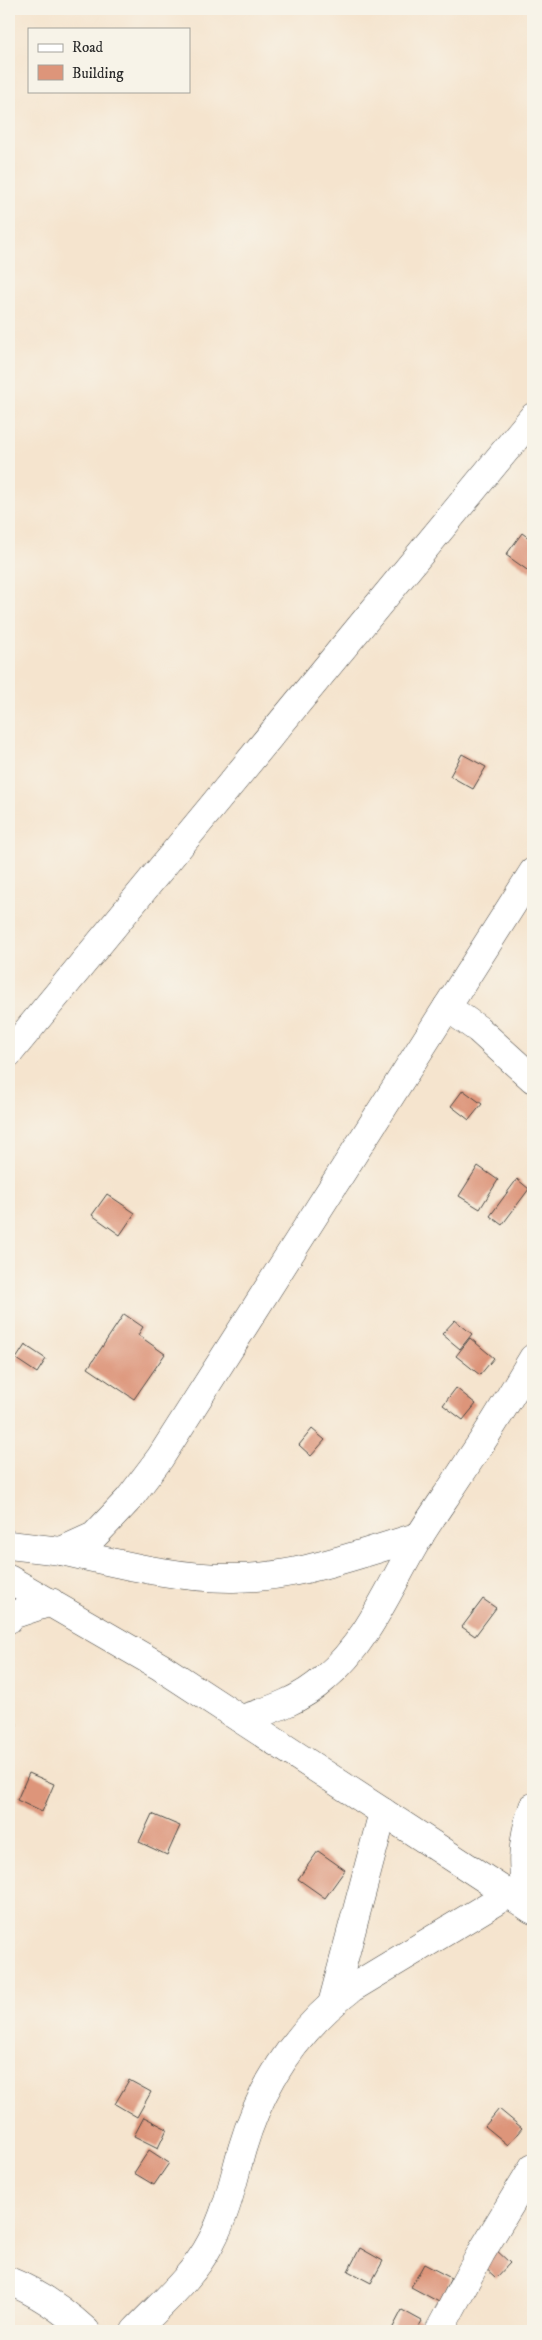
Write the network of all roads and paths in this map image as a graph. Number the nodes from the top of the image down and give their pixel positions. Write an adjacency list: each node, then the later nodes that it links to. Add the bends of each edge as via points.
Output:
1 (533, 417): 4 (street)
2 (533, 872): 3 (street)
3 (446, 1007): 5 (street, via 478,1029); 9 (street, via 160,1458 129,1499 94,1536)
4 (9, 1053)
5 (533, 1079)
6 (533, 1358): 7 (street)
7 (420, 1536): 9 (street, via 301,1571 231,1578 166,1574); 13 (street, via 364,1635 346,1658 325,1679 299,1697)
8 (9, 1545): 9 (street)
9 (61, 1551)
10 (9, 1579): 11 (street)
11 (51, 1602): 12 (street, via 12,1615); 13 (street)
12 (9, 1619)
13 (241, 1719): 15 (street)
14 (533, 1807): 16 (street, via 522,1846)
15 (383, 1812): 16 (street); 17 (street)
16 (524, 1904): 17 (street, via 352,1988)
17 (332, 2004): 21 (street, via 299,2037 268,2084 242,2149 224,2213 196,2270)
18 (533, 2167): 22 (street)
19 (9, 2281): 20 (street, via 52,2302)
20 (86, 2331)
21 (135, 2331)
22 (438, 2331)

